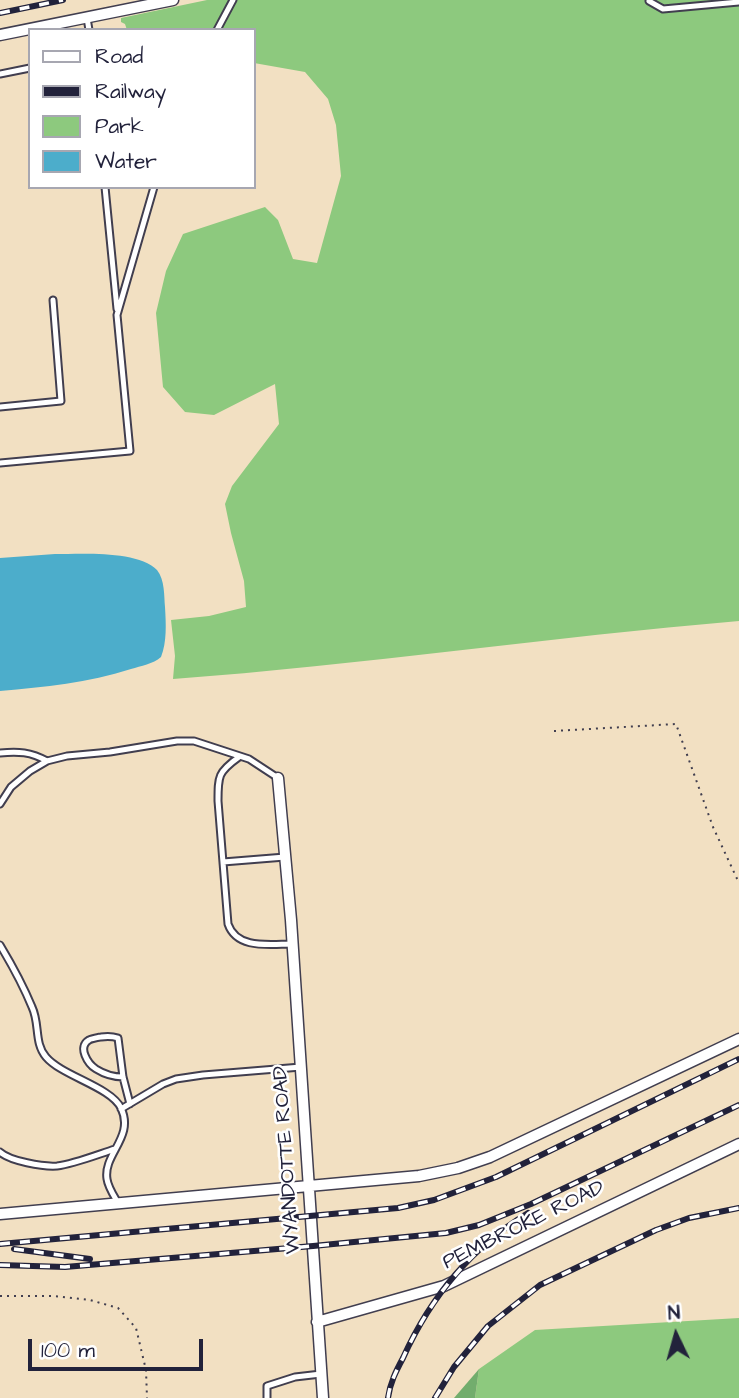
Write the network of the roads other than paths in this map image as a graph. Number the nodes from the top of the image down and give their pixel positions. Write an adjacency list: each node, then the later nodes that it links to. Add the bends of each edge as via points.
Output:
1 (173, 0): 5 (street)
2 (233, 0): 8 (lane)
3 (648, 0): 4 (lane, via 663,9)
4 (739, 2)
5 (87, 18): 6 (street); 7 (lane)
6 (36, 28)
7 (89, 28)
8 (218, 28)
9 (28, 30): 10 (street)
10 (0, 35)
11 (28, 68): 12 (lane)
12 (0, 74)
13 (104, 189): 16 (lane)
14 (153, 189): 16 (lane)
15 (53, 300): 17 (lane, via 61,401)
16 (117, 315): 18 (lane, via 130,451)
17 (0, 407)
18 (0, 463)
19 (0, 753): 21 (lane, via 20,751)
20 (239, 757): 21 (lane, via 194,741 177,741); 22 (lane); 25 (lane, via 224,768 218,785)
21 (47, 761): 23 (lane, via 11,787)
22 (278, 778): 24 (street, WYANDOTTE ROAD)
23 (0, 804)
24 (285, 857): 25 (lane); 26 (street, WYANDOTTE ROAD)
25 (223, 862): 26 (lane, via 230,931 257,944)
26 (293, 944): 29 (street, WYANDOTTE ROAD)
27 (0, 945): 32 (lane, via 34,1010 39,1045 47,1059 101,1091)
28 (739, 1039): 36 (street, via 458,1168 419,1176)
29 (301, 1067): 31 (lane, via 188,1077 163,1084); 36 (street, WYANDOTTE ROAD)
30 (123, 1077): 30 (lane, via 118,1038 90,1039 84,1050 86,1060 96,1070); 31 (lane)
31 (130, 1104): 32 (lane)
32 (121, 1109): 34 (lane, via 124,1134)
33 (739, 1144): 39 (street, PEMBROKE ROAD, via 444,1286)
34 (115, 1149): 35 (lane, via 56,1166 27,1163); 37 (lane, via 106,1174)
35 (0, 1152)
36 (309, 1185): 37 (street); 39 (street, WYANDOTTE ROAD)
37 (118, 1203): 38 (street)
38 (0, 1214)
39 (317, 1322): 40 (street, WYANDOTTE ROAD)
40 (321, 1374): 41 (lane, via 267,1386); 42 (street, WYANDOTTE ROAD)
41 (267, 1398)
42 (323, 1398)

